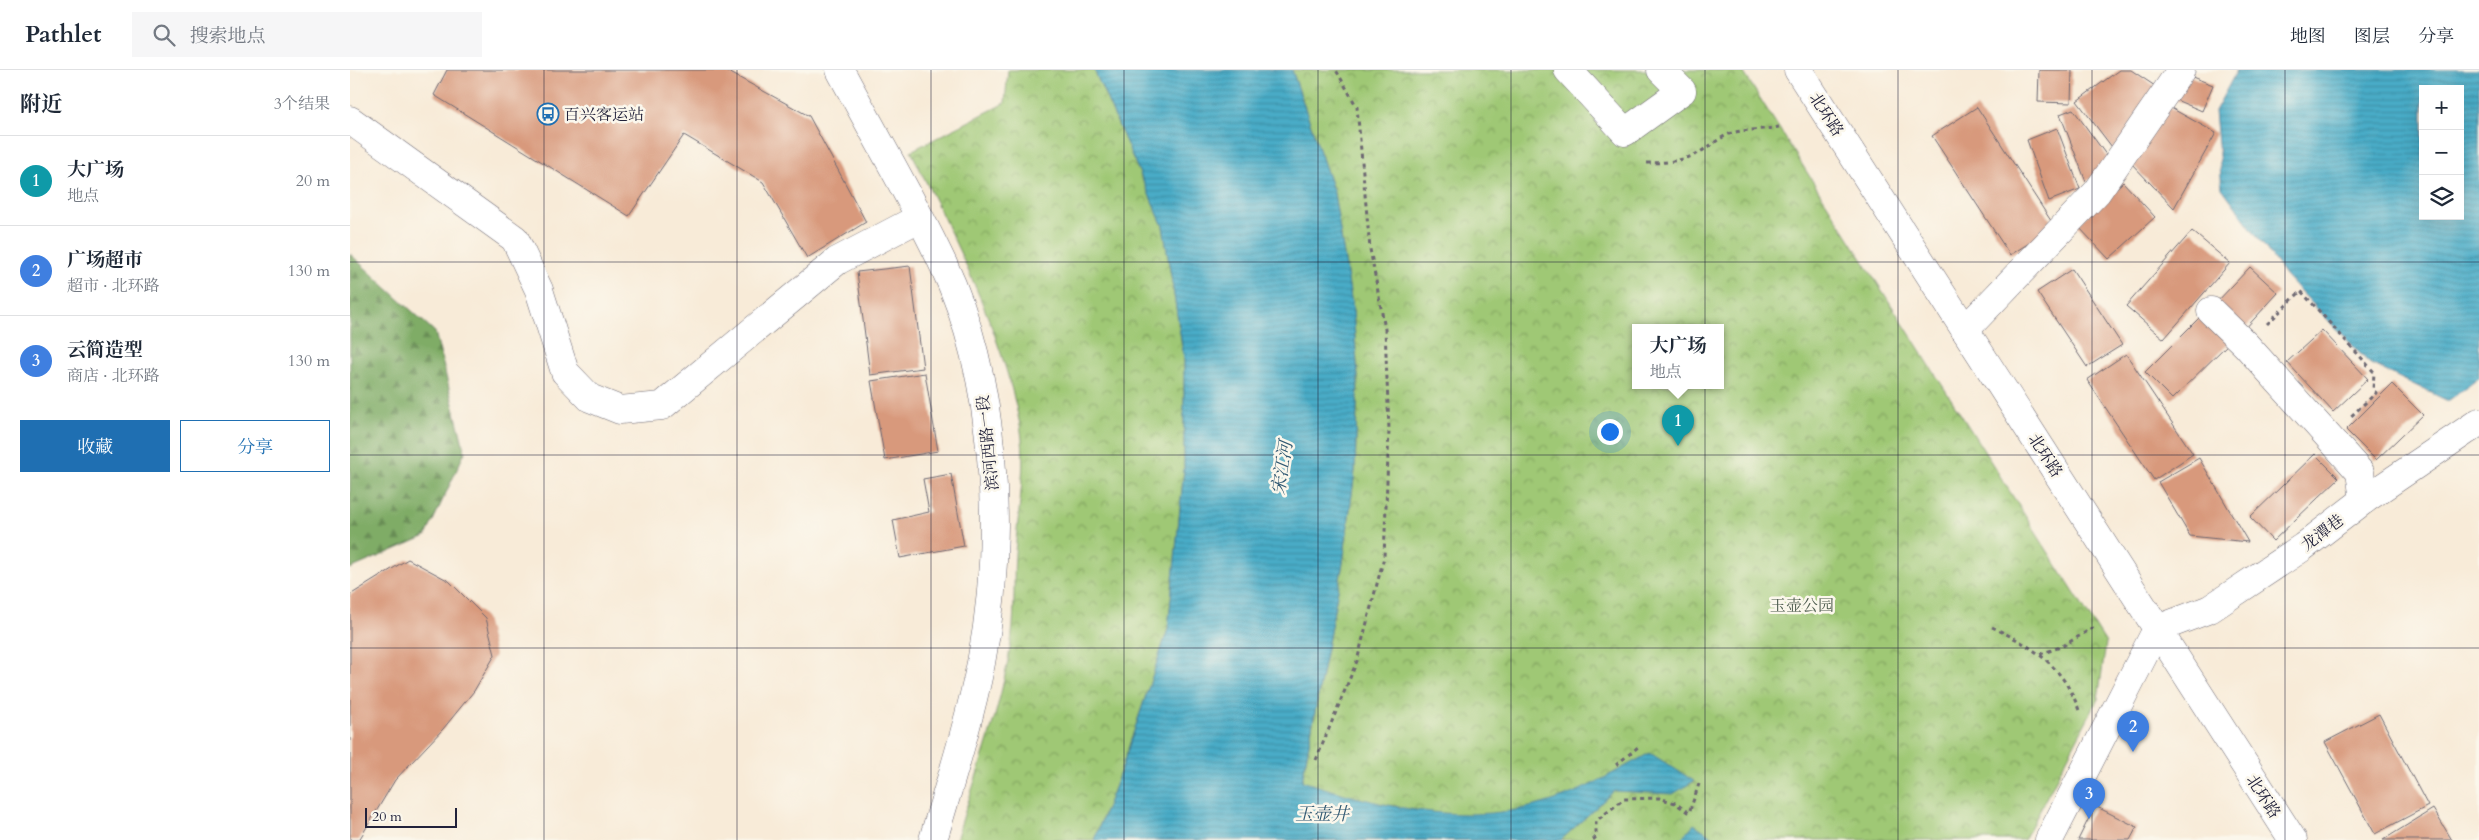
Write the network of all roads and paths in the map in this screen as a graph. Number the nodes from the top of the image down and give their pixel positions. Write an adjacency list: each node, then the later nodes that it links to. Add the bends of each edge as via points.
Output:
1 (840, 70): 10 (main road, 滨河西路一段)
2 (1336, 70): 23 (path, via 1357,107 1370,249 1385,329 1389,430 1384,557 1357,661)
3 (1568, 70): 4 (main road, via 1625,132 1682,91)
4 (1661, 70)
5 (1798, 70): 12 (main road, 北环路)
6 (2181, 70): 12 (main road, via 2097,192)
7 (350, 120): 10 (main road, via 515,239 539,290 565,372 590,398 620,410 662,406 837,261)
8 (1779, 127): 9 (path, via 1732,133 1687,157)
9 (1647, 163)
10 (919, 218): 26 (main road, 滨河西路一段, via 944,265 975,354 994,483 993,564 981,662)
11 (2211, 311): 13 (main road)
12 (1965, 330): 19 (main road, 北环路)
13 (2246, 344): 15 (main road); 15 (path, via 2301,291 2374,372 2373,389 2376,393)
14 (2477, 426): 16 (main road, 龙潭巷)
15 (2329, 437): 16 (main road, via 2360,472)
16 (2364, 500): 19 (main road, 龙潭巷, via 2303,547 2210,609)
17 (2096, 626): 20 (path, via 2061,647)
18 (1992, 627): 20 (path)
19 (2157, 629): 28 (main road); 29 (main road, 北环路)
20 (2040, 654): 21 (path, via 2061,674)
21 (2082, 717)
22 (1638, 748): 24 (path)
23 (1316, 760)
24 (1616, 765)
25 (1699, 784): 27 (path, via 1689,813 1675,803 1659,798 1624,799 1596,821)
26 (933, 840)
27 (1593, 840)
28 (2049, 840)
29 (2293, 840)

